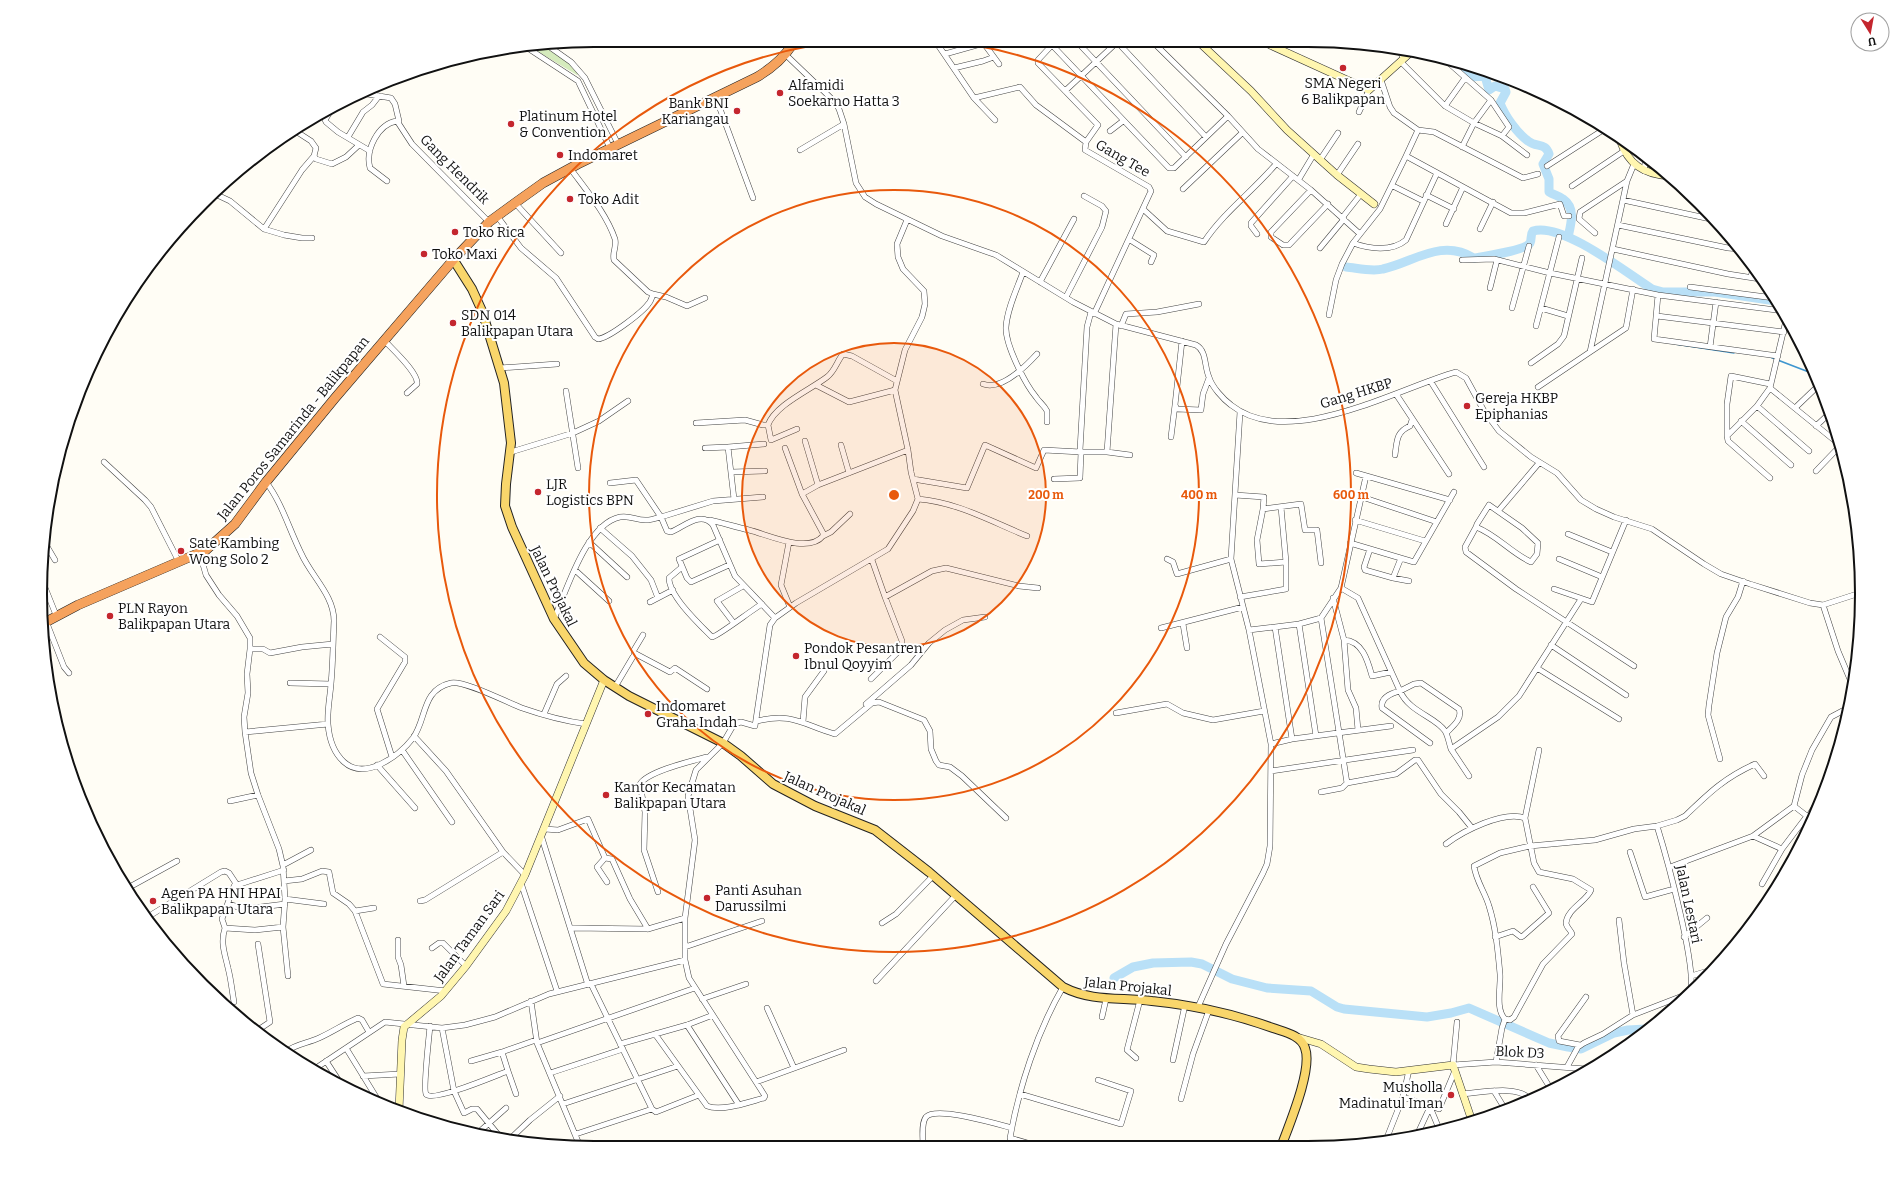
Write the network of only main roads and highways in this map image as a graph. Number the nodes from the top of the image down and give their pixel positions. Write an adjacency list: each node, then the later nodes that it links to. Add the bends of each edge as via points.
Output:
1 (791, 47): 2 (highway, Jalan Poros Samarinda - Balikpapan, via 773,67 758,77 542,183 493,219)
2 (453, 259): 3 (highway, Jalan Poros Samarinda - Balikpapan, via 266,482 235,524 200,554); 4 (main road, Jalan Projakal, via 482,311 500,368 510,426 511,452 505,506 554,619 584,663 629,696 723,743 773,784 809,803 874,830 956,895 1063,987 1073,992 1106,999 1198,1007 1252,1020 1297,1037 1305,1046 1306,1066 1300,1093)
3 (48, 621)
4 (1283, 1141)

